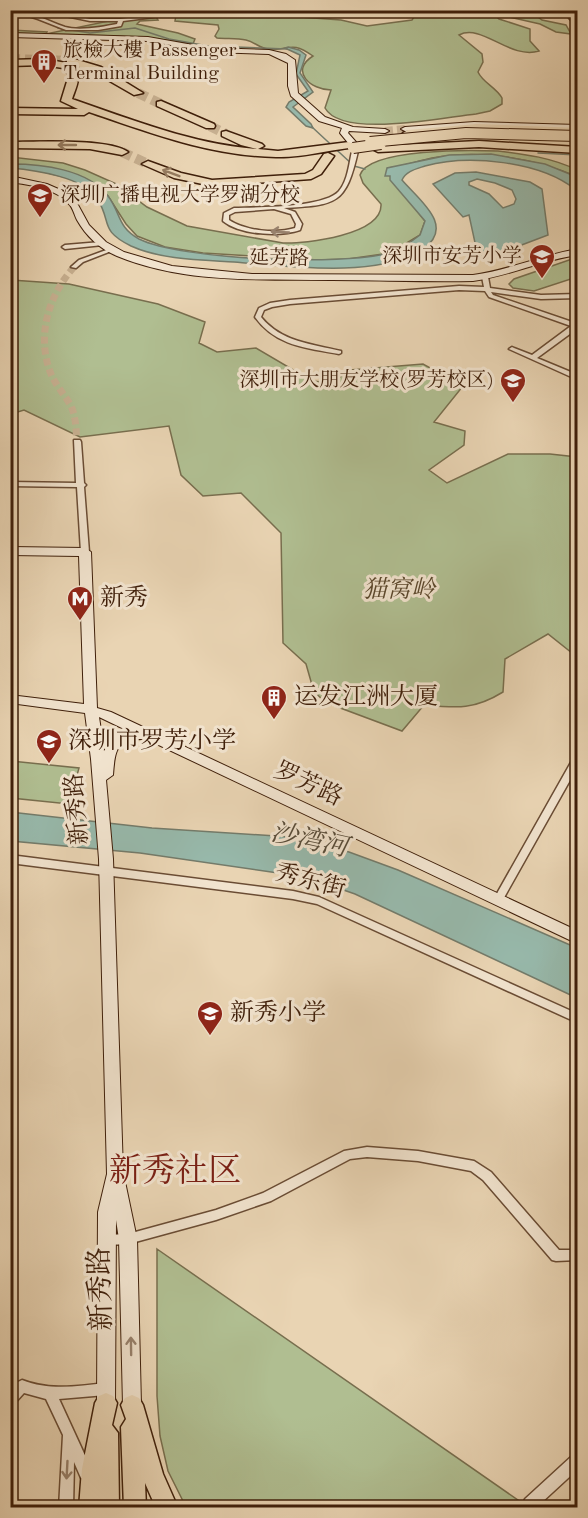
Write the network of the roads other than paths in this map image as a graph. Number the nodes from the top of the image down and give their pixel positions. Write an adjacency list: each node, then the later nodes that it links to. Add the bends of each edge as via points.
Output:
1 (12, 10): 7 (street, via 66,29 98,29 119,25)
2 (39, 10): 6 (street)
3 (67, 10): 6 (street)
4 (208, 10): 7 (street)
5 (570, 10): 8 (street)
6 (59, 14): 7 (street, via 94,21)
7 (121, 20)
8 (578, 27)
9 (10, 35): 18 (main road, via 142,38 210,50 269,52 292,62 296,96 325,121)
10 (71, 61): 12 (highway, via 96,67)
11 (10, 63): 14 (highway, via 70,67 74,75 66,101)
12 (138, 93)
13 (161, 104): 16 (highway)
14 (68, 107): 15 (highway); 30 (highway, via 206,149 266,161)
15 (10, 111)
16 (210, 126)
17 (558, 126): 19 (main road); 21 (main road, via 474,124); 27 (highway, via 553,119 538,116 438,123 392,130)
18 (346, 128): 20 (main road); 27 (main road, via 344,133)
19 (578, 129): 21 (highway)
20 (385, 131)
21 (407, 131)
22 (226, 134): 30 (highway, via 245,143)
23 (578, 138): 27 (highway, bridge, via 419,139)
24 (432, 141): 26 (highway, via 495,140)
25 (10, 145): 28 (highway, one-way to 25, via 90,146)
26 (578, 148): 27 (highway, bridge, via 479,144)
27 (352, 149): 29 (highway); 33 (street, via 344,191)
28 (122, 152)
29 (328, 152): 30 (highway); 31 (highway, one-way to 31, via 314,175 301,179 203,182)
30 (302, 154)
31 (148, 164)
32 (10, 180): 36 (main road, 延芳路, via 46,186 67,197)
33 (330, 200): 34 (street); 35 (street)
34 (273, 207): 35 (street, via 289,210); 35 (street, one-way to 34, via 298,229 284,233 226,221 225,214 231,211)
35 (296, 217)
36 (101, 244): 37 (street); 38 (main road, 延芳路)
37 (65, 247)
38 (111, 250): 40 (street); 42 (main road, 延芳路, via 208,275)
39 (578, 252): 41 (main road, 延芳路)
40 (74, 267)
41 (484, 277): 42 (main road, 延芳路); 43 (street)
42 (459, 283): 43 (street); 46 (street, via 270,304 261,309 258,317 277,336)
43 (487, 289): 44 (street, via 541,297); 47 (street, via 491,296 576,326)
44 (578, 296)
45 (512, 349): 47 (street)
46 (339, 352)
47 (532, 358): 48 (street)
48 (578, 378)
49 (77, 442): 51 (street, 新秀路)
50 (10, 484): 51 (street)
51 (82, 485): 53 (street, 新秀路)
52 (10, 551): 53 (main road)
53 (85, 552): 55 (main road, 新秀路)
54 (10, 699): 55 (main road, 罗芳路)
55 (91, 710): 56 (main road, 罗芳路); 58 (main road, 新秀路)
56 (159, 739): 58 (main road, via 131,735 111,745); 61 (main road, 罗芳路)
57 (578, 757): 61 (street)
58 (103, 810): 60 (main road, 新秀路)
59 (10, 859): 60 (street, 秀东街)
60 (106, 865): 63 (street, 秀东街, via 319,901); 64 (main road, 新秀路)
61 (498, 900): 62 (main road, 罗芳路)
62 (578, 938)
63 (578, 1019)
64 (115, 1172): 65 (main road, 新秀路); 66 (main road, 新秀路, via 107,1212)
65 (129, 1239): 66 (street); 67 (street, via 267,1197 348,1154 367,1152 474,1166 556,1256); 71 (main road, 新秀路, one-way to 65)
66 (107, 1240): 69 (main road, 新秀路)
67 (578, 1255)
68 (50, 1393): 69 (street); 70 (street, via 22,1386); 72 (street)
69 (106, 1396): 74 (main road); 76 (main road)
70 (10, 1400)
71 (132, 1405): 77 (main road); 78 (main road)
72 (69, 1432): 74 (street, via 84,1465); 75 (street, one-way to 75)
73 (578, 1460): 79 (street, via 530,1504)
74 (90, 1500)
75 (66, 1508)
76 (108, 1508)
77 (135, 1508)
78 (167, 1508)
79 (535, 1508)

